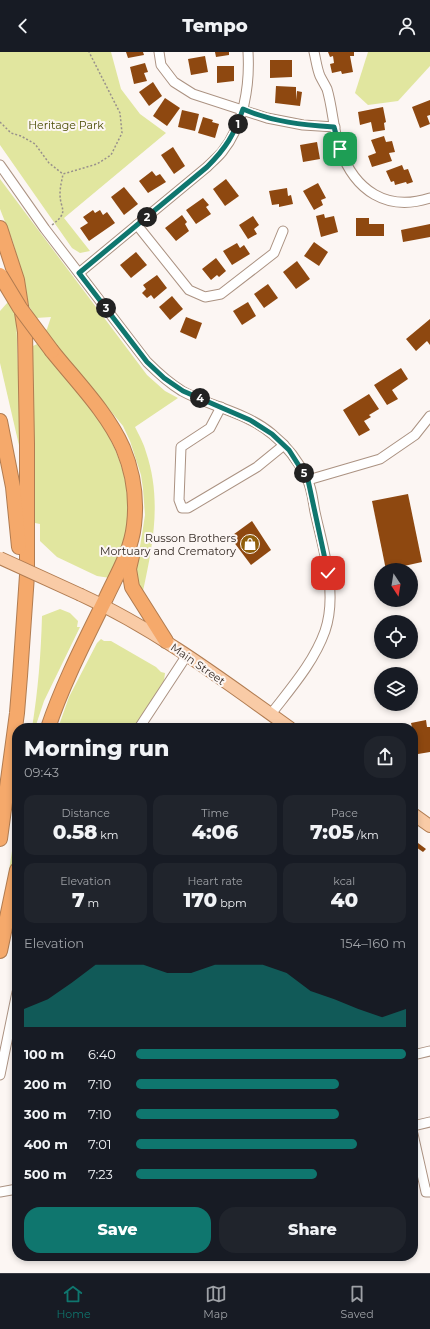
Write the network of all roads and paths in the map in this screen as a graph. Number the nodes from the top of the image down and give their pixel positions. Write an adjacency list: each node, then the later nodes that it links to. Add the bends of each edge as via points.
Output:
1 (89, 52): 9 (path, via 120,113 122,133 111,155 97,164)
2 (159, 52): 5 (street, via 162,65 174,82 193,94)
3 (248, 52): 5 (street, via 250,72)
4 (314, 52): 7 (street, via 319,75 327,89)
5 (243, 109): 7 (street, via 258,116 290,123); 11 (street, via 223,151)
6 (0, 122): 9 (path, via 11,133 35,144 49,162)
7 (334, 127): 10 (street, via 340,149 351,172 362,187 383,199 399,203)
8 (0, 165): 13 (street)
9 (63, 174): 13 (path, via 60,195 62,216)
10 (430, 198)
11 (137, 225): 14 (street, via 189,290 205,297 221,294 274,253); 15 (street)
12 (0, 228): 25 (highway, via 17,280 27,359 27,575)
13 (45, 229): 15 (street)
14 (283, 231)
15 (79, 273): 17 (street, via 147,362 183,391)
16 (0, 275): 22 (highway, bridge, via 20,308 98,408 122,447 133,484 135,505)
17 (221, 408): 20 (street, via 250,420); 20 (street, via 210,428 181,447 179,500 182,508 188,508 257,467)
18 (430, 416): 21 (street, via 416,435 380,460)
19 (0, 421): 25 (highway, via 18,537)
20 (284, 445): 21 (street)
21 (308, 480): 28 (street, via 330,589 329,614 325,631 312,658)
22 (132, 532): 24 (highway, via 122,568); 26 (highway, via 135,538 130,569 132,587)
23 (0, 558): 24 (main road, Main Street, bridge)
24 (102, 605): 26 (main road, Main Street); 30 (highway, via 57,700)
25 (22, 625): 29 (highway)
26 (166, 641): 27 (main road, Main Street)
27 (187, 655): 28 (main road, Main Street); 31 (street)
28 (271, 714): 32 (main road, Main Street)
29 (16, 723)
30 (50, 723)
31 (142, 723)
32 (283, 723)
33 (12, 750): 36 (highway)
34 (418, 818): 35 (main road)
35 (430, 826)
36 (0, 839)
37 (12, 894): 38 (highway)
38 (0, 951)
39 (12, 1016): 42 (street)
40 (430, 1051): 41 (street)
41 (418, 1054)
42 (0, 1075)
43 (430, 1122): 44 (street)
44 (418, 1125)
45 (418, 1156): 48 (street, via 426,1192)
46 (12, 1190): 47 (street)
47 (0, 1192)
48 (430, 1192)

